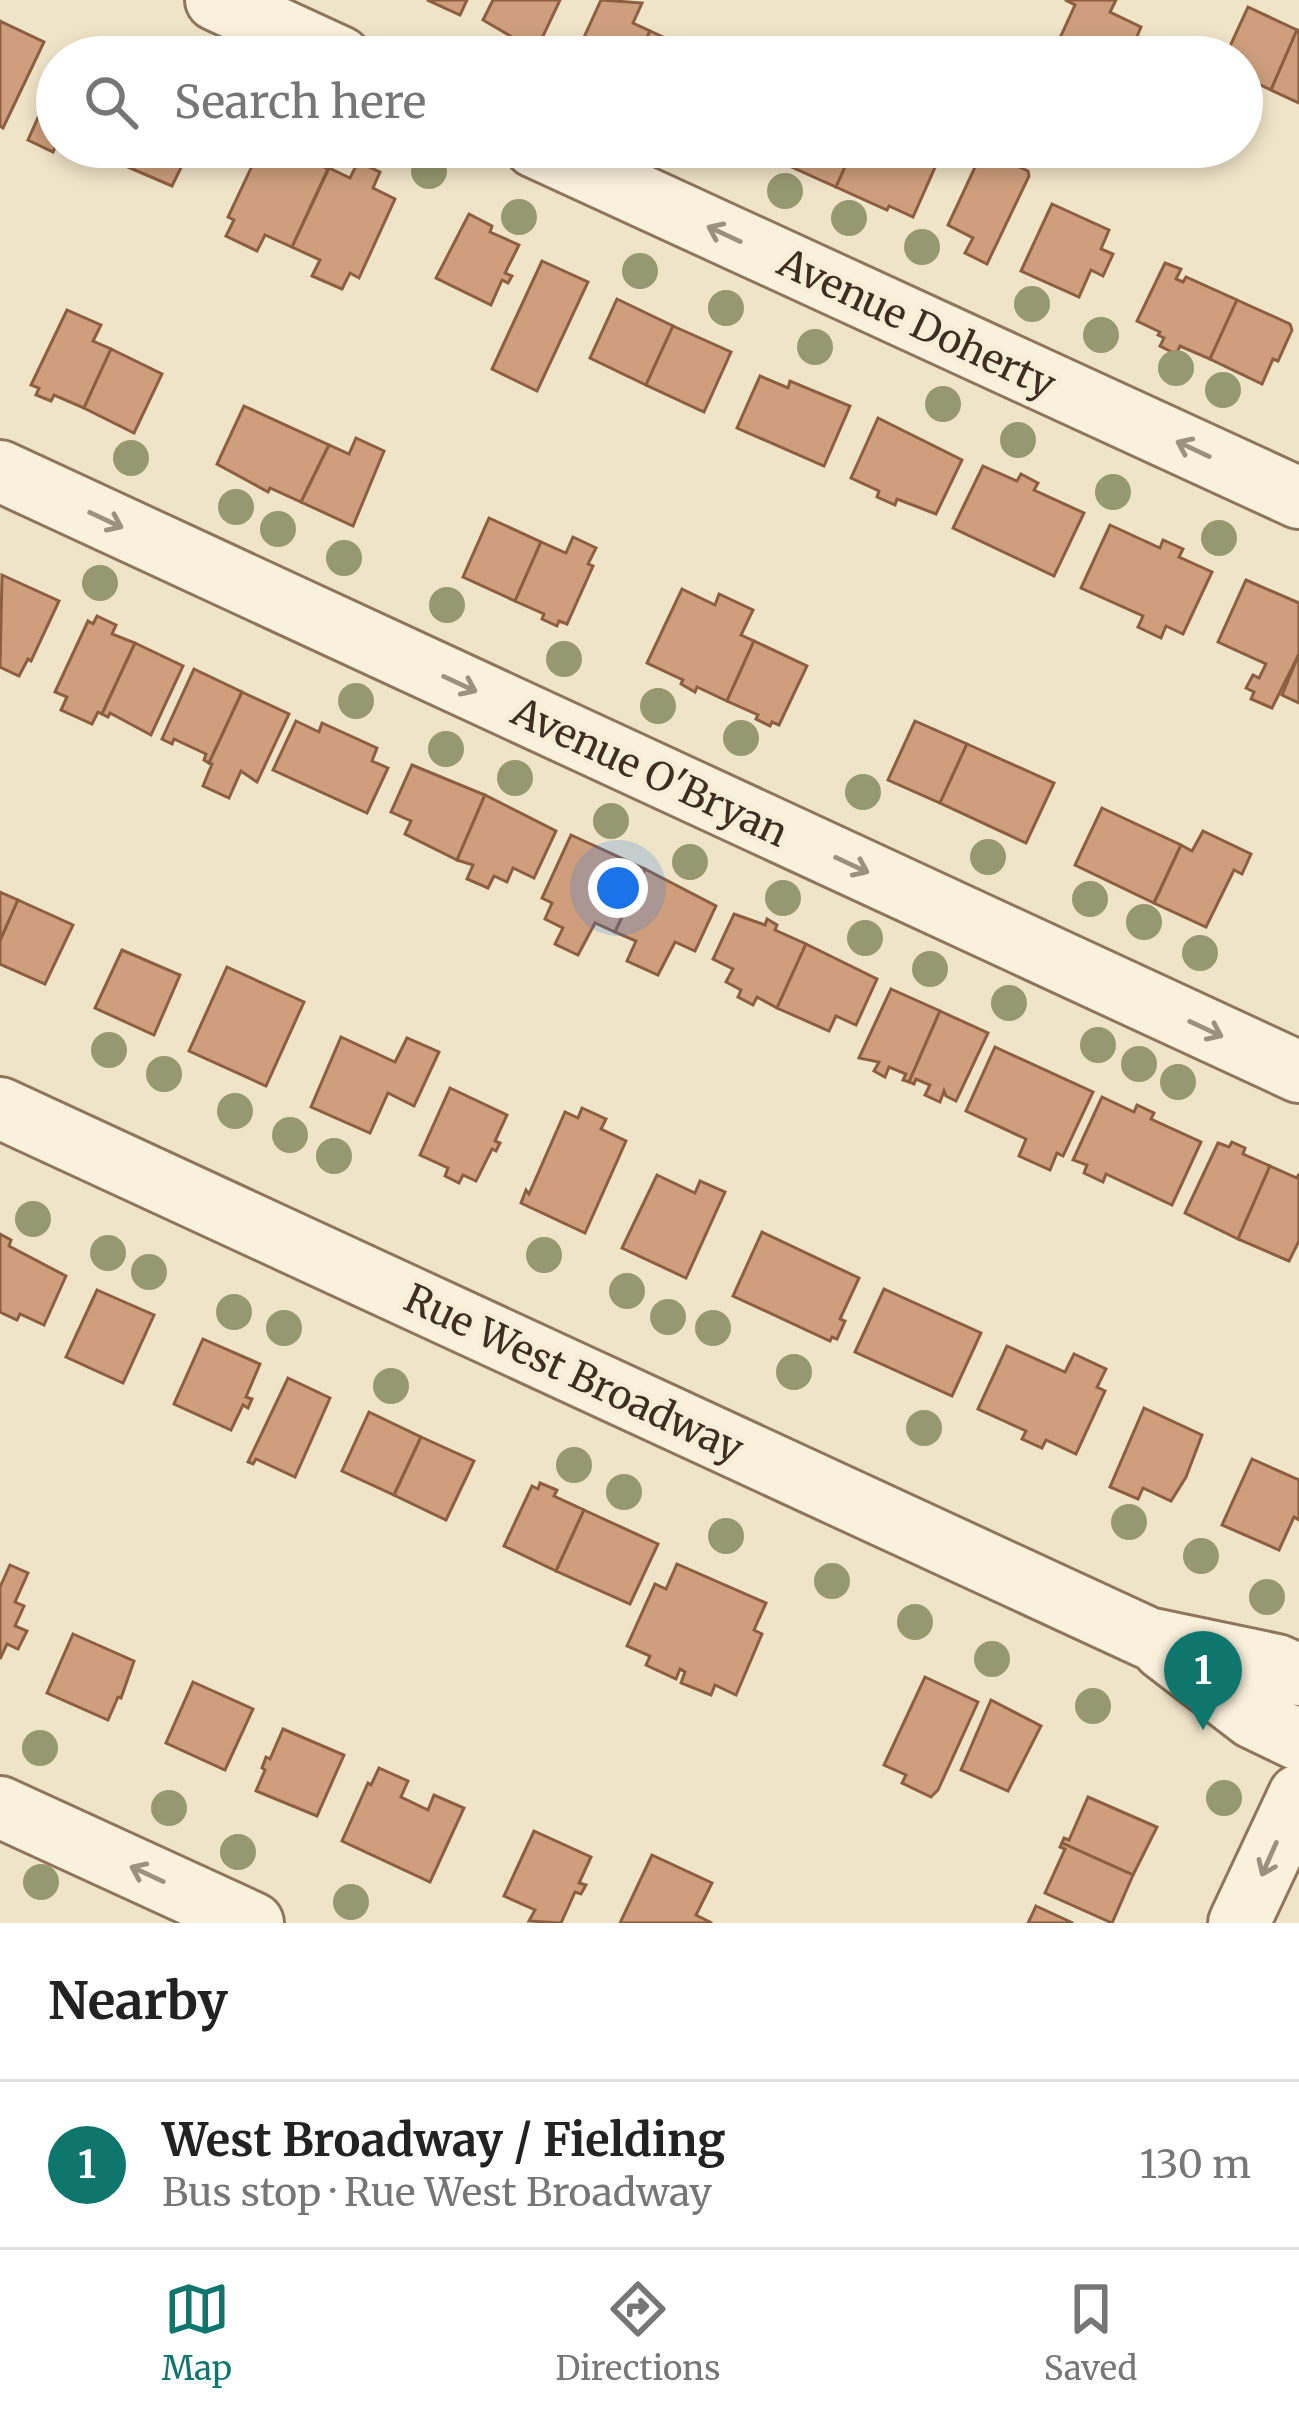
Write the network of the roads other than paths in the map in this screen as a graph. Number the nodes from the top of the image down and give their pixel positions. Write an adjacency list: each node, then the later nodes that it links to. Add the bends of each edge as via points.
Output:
1 (216, 0): 2 (street)
2 (294, 36)
3 (581, 168): 5 (street, Avenue Doherty, one-way to 3)
4 (0, 471): 6 (street, Avenue O'Bryan, one-way to 6)
5 (1299, 498)
6 (1299, 1072)
7 (0, 1108): 8 (street, Rue West Broadway)
8 (1148, 1638): 9 (street, Rue West Broadway); 10 (street, Rue West Broadway, via 1252,1718)
9 (1299, 1676)
10 (1299, 1740)
11 (1299, 1795): 14 (street, one-way to 14)
12 (0, 1807): 13 (street, one-way to 12)
13 (253, 1923)
14 (1239, 1923)

